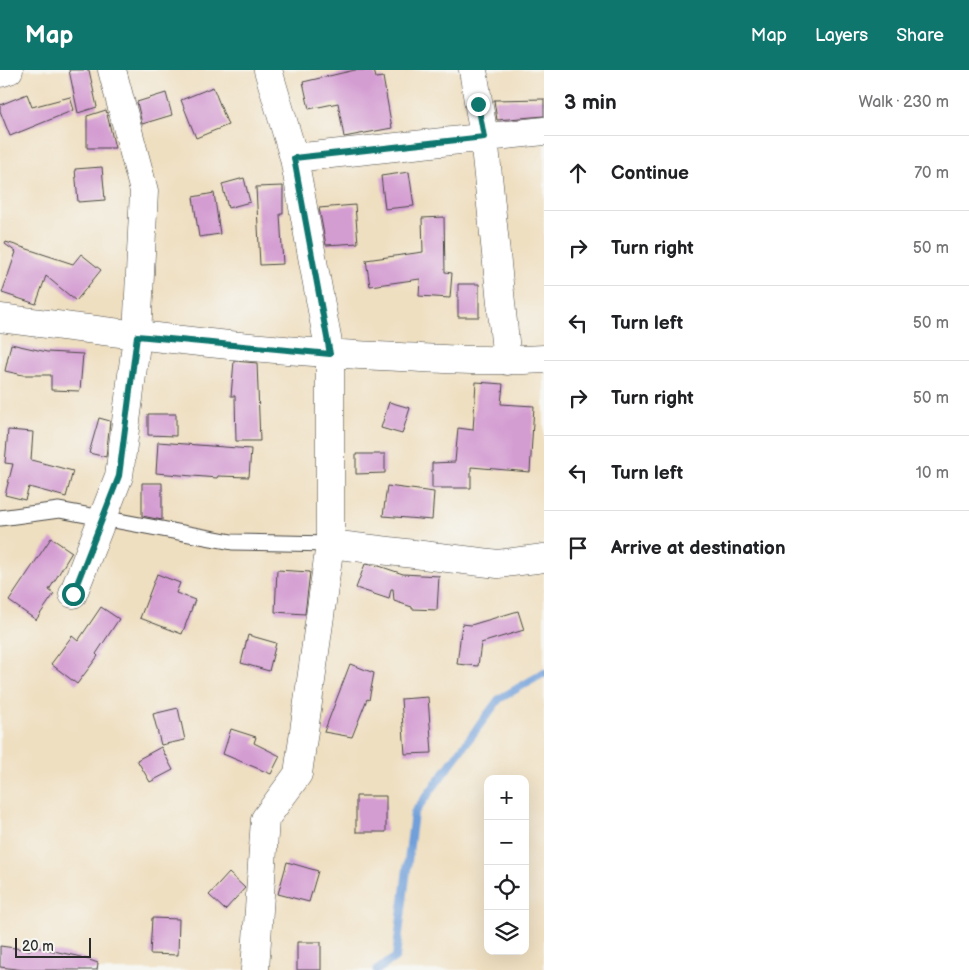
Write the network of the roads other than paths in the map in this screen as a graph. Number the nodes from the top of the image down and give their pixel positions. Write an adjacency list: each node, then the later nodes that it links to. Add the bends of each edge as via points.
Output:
1 (9, 70): 5 (street)
2 (112, 70): 10 (street, via 144,191)
3 (268, 70): 8 (street)
4 (473, 70): 7 (street)
5 (0, 73)
6 (544, 131): 7 (street)
7 (484, 137): 8 (street); 13 (street)
8 (294, 158): 11 (street)
9 (0, 318): 10 (street)
10 (137, 336): 11 (street); 15 (street, via 119,476)
11 (330, 354): 13 (street); 16 (street)
12 (544, 359): 13 (street)
13 (507, 361)
14 (0, 518): 15 (lane, via 59,510)
15 (103, 518): 16 (lane, via 232,542); 18 (street)
16 (330, 544): 17 (street, via 498,564); 19 (street, via 298,774 265,819)
17 (544, 558)
18 (73, 594)
19 (254, 970)

